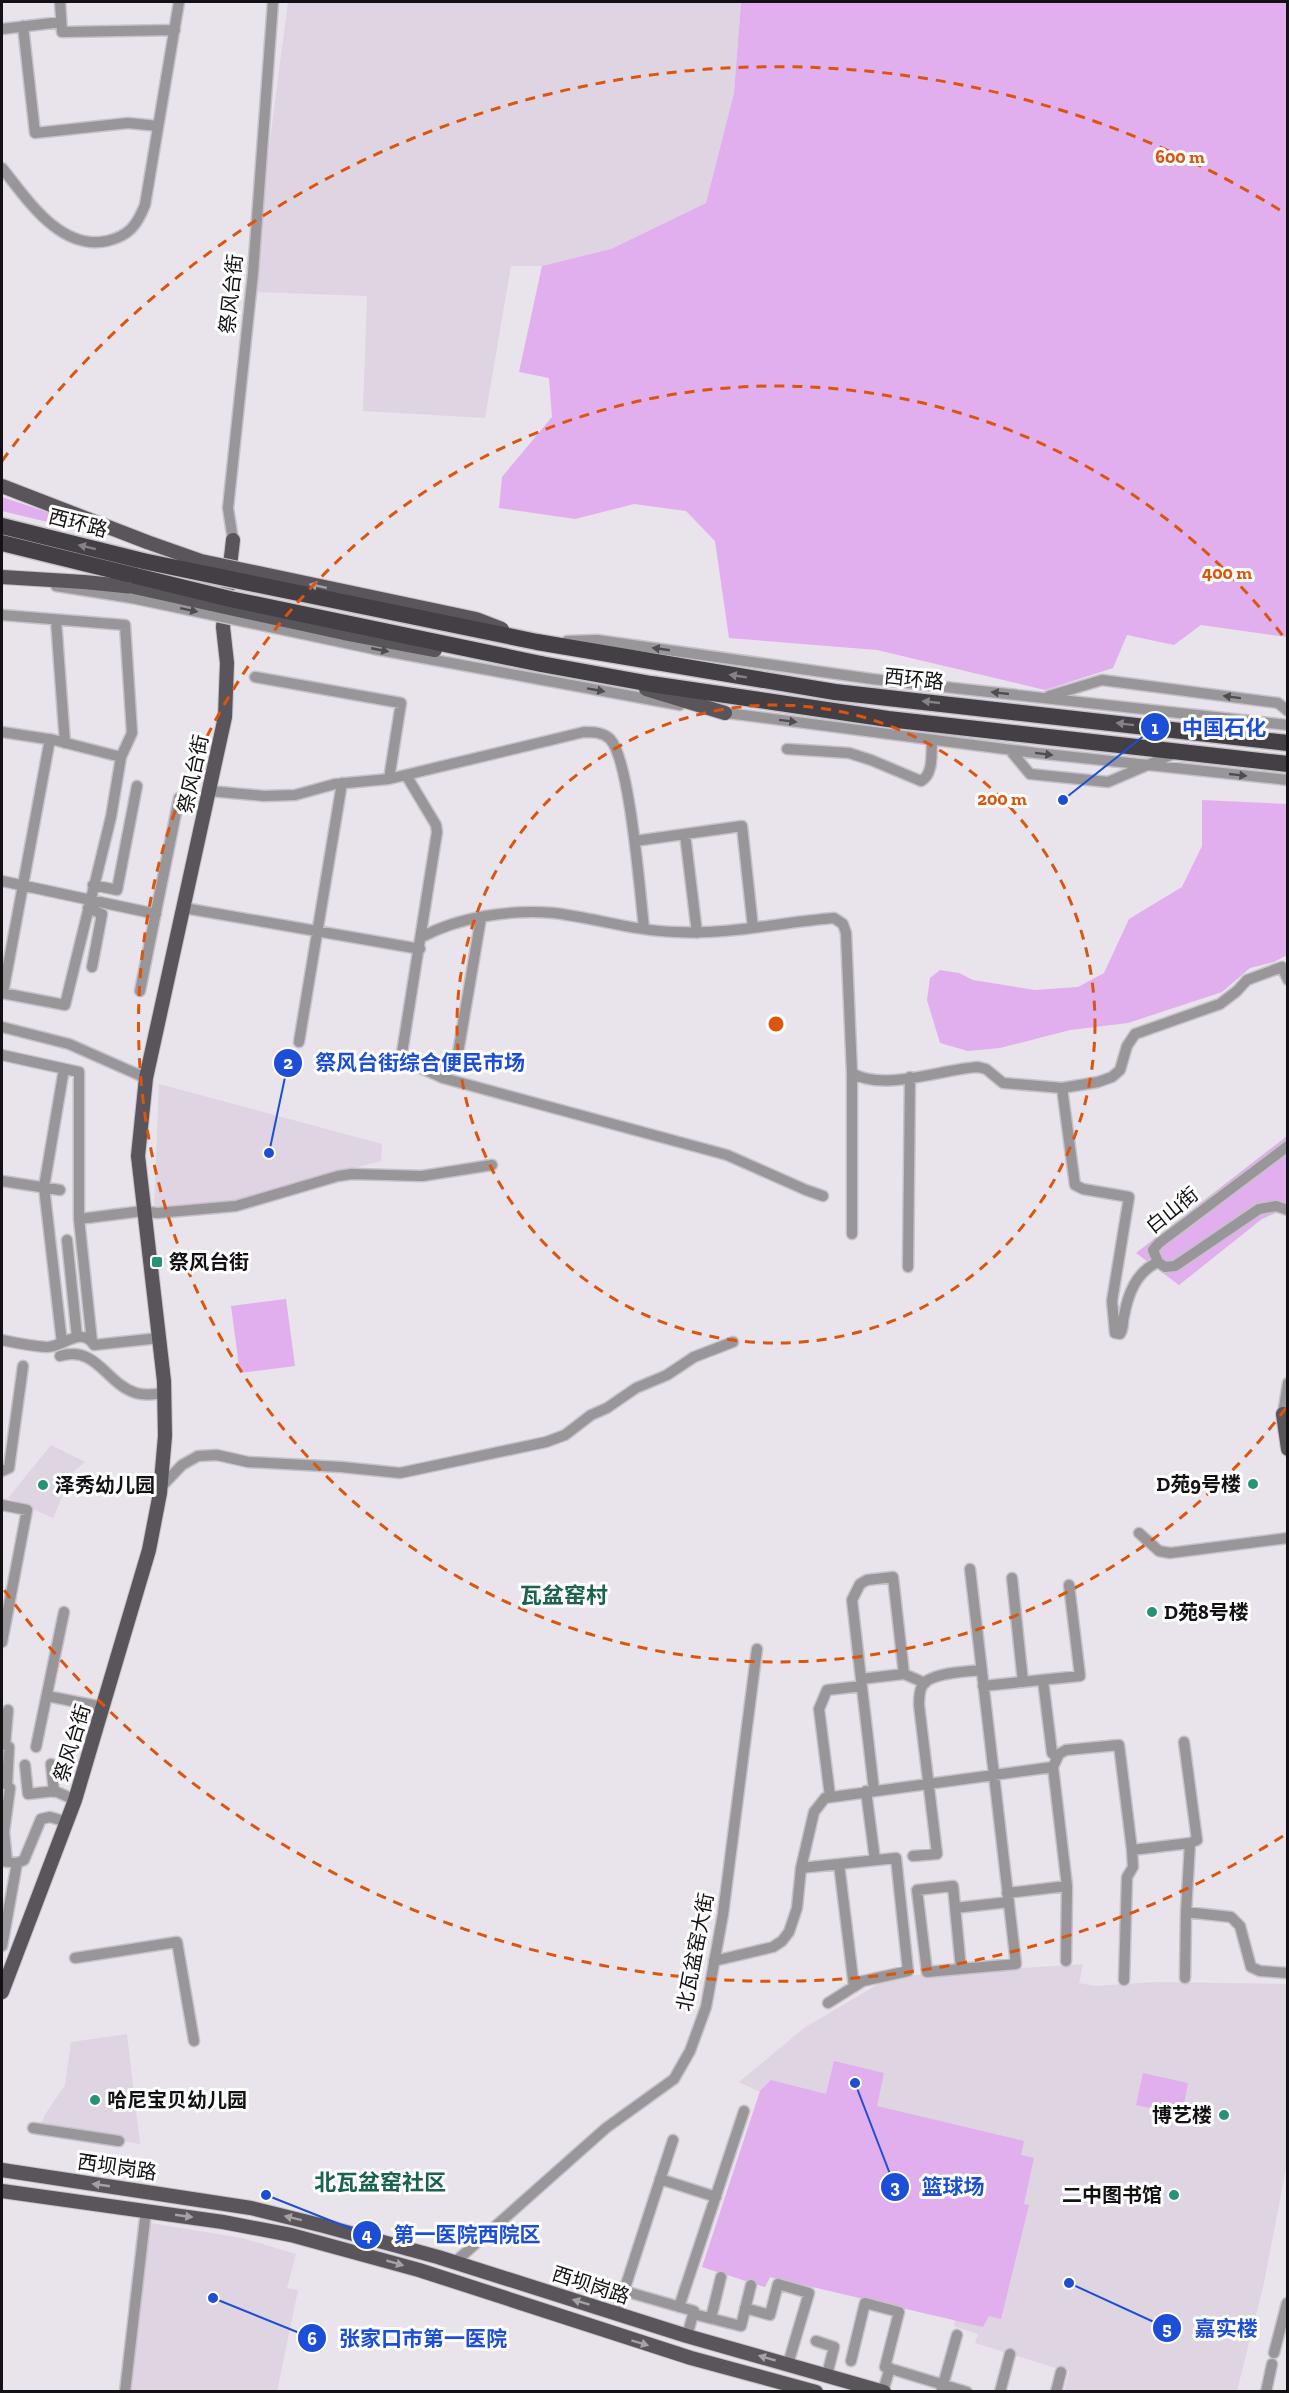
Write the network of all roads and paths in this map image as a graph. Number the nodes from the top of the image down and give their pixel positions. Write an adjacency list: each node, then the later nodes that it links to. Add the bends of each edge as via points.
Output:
1 (60, 2): 4 (street)
2 (179, 2): 7 (street)
3 (273, 2): 12 (street, 祭风台街, via 253,273 228,508)
4 (61, 22): 5 (street); 7 (street, via 62,32)
5 (23, 26): 6 (street); 8 (street, via 35,133 128,123)
6 (2, 29)
7 (175, 30): 8 (street)
8 (158, 126): 9 (street, via 145,205 129,233 116,239 83,240 63,231 39,213)
9 (2, 168)
10 (2, 486): 18 (main road, one-way to 10, bridge, via 477,620 201,561)
11 (2, 526): 15 (highway, 西环路, one-way to 11)
12 (233, 540): 42 (main road, 祭风台街, via 223,627 227,663 225,717)
13 (2, 543): 15 (highway, 西环路)
14 (2, 577): 15 (main road)
15 (137, 581): 18 (highway, 西环路, bridge); 19 (highway, one-way to 19, bridge)
16 (2, 615): 17 (street)
17 (56, 620): 29 (street); 34 (street, via 125,625 132,733)
18 (537, 642): 22 (street, one-way to 18, via 872,679 597,640); 30 (highway, 西环路, one-way to 18, via 835,692)
19 (540, 671): 20 (highway); 24 (street, one-way to 24)
20 (595, 674): 24 (main road); 33 (highway, via 888,719)
21 (255, 677): 38 (street, via 401,703)
22 (1044, 698): 23 (street, one-way to 22, via 1278,703 1102,680); 25 (street)
23 (1287, 711)
24 (725, 713): 28 (street, one-way to 28)
25 (1287, 724)
26 (2, 732): 27 (street)
27 (50, 739): 29 (street); 47 (street)
28 (932, 740): 31 (street, via 930,770 921,782 849,753); 32 (street)
29 (65, 743): 34 (street)
30 (1287, 743)
31 (787, 749)
32 (1010, 750): 36 (street, one-way to 36); 36 (street, via 1030,774 1108,782)
33 (1181, 751): 35 (highway); 36 (street)
34 (122, 757): 48 (street)
35 (1287, 764)
36 (1149, 766): 39 (street, one-way to 39)
37 (406, 775): 38 (street); 45 (street, via 584,732 603,734 611,740 621,768); 57 (street, via 437,832)
38 (389, 779): 40 (street)
39 (1287, 780)
40 (342, 783): 42 (street, via 296,795); 55 (street)
41 (137, 786): 48 (street, via 117,890)
42 (210, 791): 50 (main road, 祭风台街)
43 (179, 798): 51 (street)
44 (685, 834): 45 (street); 54 (street, via 742,826); 56 (street)
45 (635, 841): 53 (street)
46 (2, 881): 47 (street)
47 (23, 885): 49 (street); 62 (street)
48 (93, 885): 49 (street)
49 (89, 904): 51 (street); 59 (street, via 102,914); 62 (street, via 64,1005)
50 (184, 908): 55 (street); 70 (main road, 祭风台街)
51 (156, 914): 61 (street)
52 (481, 918): 53 (street, via 554,913); 57 (street, via 453,923); 67 (street, via 457,1059 453,1065 432,1062)
53 (644, 928): 56 (street)
54 (753, 928): 56 (street); 68 (street, via 834,918 843,924)
55 (318, 931): 58 (street); 64 (street)
56 (697, 933)
57 (422, 937): 58 (street)
58 (420, 948): 67 (street, via 401,1059)
59 (92, 967)
60 (1287, 980): 71 (street, via 1282,967 1247,980 1220,1004 1135,1034 1120,1070 1112,1077)
61 (140, 991)
62 (2, 993)
63 (2, 1027): 70 (street, via 69,1044)
64 (299, 1042)
65 (2, 1059): 66 (street)
66 (64, 1069): 75 (street); 80 (street, via 80,1072)
67 (425, 1070): 77 (street, via 727,1155)
68 (852, 1073): 69 (street, via 871,1081); 81 (street)
69 (910, 1077): 71 (street, via 978,1067 1003,1083); 84 (street)
70 (146, 1078): 79 (main road, 祭风台街, via 138,1156)
71 (1062, 1089): 83 (street, via 1075,1185 1129,1197 1113,1301 1115,1333 1120,1334 1123,1329 1127,1301 1137,1278 1146,1267)
72 (1287, 1146): 83 (street, 白山街, via 1159,1243 1153,1250)
73 (492, 1165): 79 (street, via 422,1176 352,1174 236,1206)
74 (2, 1181): 75 (street)
75 (44, 1187): 76 (street); 90 (street)
76 (60, 1190)
77 (823, 1196)
78 (1287, 1210): 83 (street, 白山街, via 1276,1206 1260,1209 1175,1266 1165,1267)
79 (143, 1211): 80 (street); 86 (main road, 祭风台街)
80 (79, 1219): 88 (street)
81 (852, 1234)
82 (67, 1240): 85 (street)
83 (1158, 1262)
84 (908, 1267)
85 (77, 1336): 88 (street); 90 (street)
86 (159, 1338): 88 (street, via 94,1345); 94 (main road, 祭风台街)
87 (2, 1341): 90 (street, via 47,1347)
88 (92, 1341)
89 (733, 1342): 98 (street, via 694,1357 667,1375 636,1388 565,1435 546,1442 400,1473 198,1456 182,1465)
90 (62, 1343)
91 (60, 1356): 94 (street, via 78,1353 89,1357 136,1394)
92 (23, 1366): 97 (street, via 9,1468)
93 (1287, 1383): 95 (street)
94 (164, 1393): 98 (main road, 祭风台街)
95 (1282, 1414): 96 (main road)
96 (1287, 1449)
97 (2, 1471)
98 (161, 1487): 116 (main road, 祭风台街, via 149,1550)
99 (2, 1504): 106 (street, via 27,1510)
100 (1139, 1533): 101 (street, via 1158,1551 1170,1553)
101 (1287, 1538)
102 (970, 1569): 108 (street)
103 (1012, 1578): 112 (street)
104 (1069, 1584): 110 (street, via 1080,1676)
105 (64, 1612): 115 (street)
106 (2, 1642)
107 (757, 1649): 143 (street, 北瓦盆窑大街)
108 (981, 1670): 113 (street, via 938,1676); 114 (street)
109 (904, 1674): 111 (street); 111 (street, via 892,1577 867,1580 860,1584 852,1600); 113 (street)
110 (1043, 1680): 112 (street); 120 (street)
111 (861, 1682): 126 (street); 127 (street, via 827,1690 819,1709)
112 (1023, 1682): 114 (street)
113 (925, 1683): 124 (street, via 919,1705)
114 (983, 1686): 123 (street)
115 (47, 1696): 116 (street); 119 (street)
116 (103, 1707): 128 (main road, 祭风台街)
117 (8, 1710): 134 (street, via 5,1745 9,1747 10,1788 4,1832)
118 (1185, 1742): 130 (street, via 1197,1840)
119 (36, 1747)
120 (1055, 1762): 123 (street); 131 (street, via 1066,1750 1119,1745); 137 (street)
121 (51, 1764): 125 (street)
122 (25, 1765): 125 (street, via 28,1794)
123 (994, 1775): 124 (street); 138 (street)
124 (928, 1784): 126 (street); 132 (street, via 937,1854)
125 (54, 1791): 128 (street)
126 (870, 1791): 127 (street); 133 (street)
127 (830, 1796): 136 (street, via 814,1812)
128 (75, 1800): 129 (main road, 祭风台街)
129 (66, 1822): 134 (street, via 50,1817 41,1819 24,1860); 150 (main road, 祭风台街)
130 (1190, 1843): 131 (street); 140 (street)
131 (1132, 1851): 148 (street, via 1133,1868 1127,1877)
132 (913, 1856)
133 (875, 1860): 135 (street); 149 (street, via 896,1858 908,1971)
134 (9, 1862): 141 (street)
135 (840, 1864): 136 (street); 149 (street)
136 (801, 1868): 143 (street, via 794,1923 782,1941 757,1952)
137 (1066, 1886): 138 (street); 144 (street)
138 (1008, 1898): 139 (street); 145 (street, via 1016,1964)
139 (955, 1908): 145 (street); 145 (street, via 953,1886 917,1890 927,1972)
140 (1186, 1912): 146 (street, via 1236,1920 1251,1967); 147 (street)
141 (2, 1946)
142 (75, 1958): 152 (street, via 177,1942)
143 (714, 1961): 162 (street, 北瓦盆窑大街, via 706,2007 690,2051 674,2079 606,2128)
144 (1066, 1961)
145 (962, 1969)
146 (1287, 1973)
147 (1185, 1978)
148 (1124, 1980)
149 (854, 1987): 151 (street)
150 (2, 1992)
151 (828, 2003)
152 (194, 2041)
153 (744, 2111): 160 (street)
154 (33, 2128): 156 (street)
155 (673, 2140): 158 (street)
156 (119, 2141)
157 (2, 2170): 162 (main road, 西坝岗路, one-way to 157, via 250,2208)
158 (660, 2179): 160 (street); 166 (street)
159 (2, 2192): 161 (main road, 西坝岗路)
160 (716, 2197): 168 (street)
161 (146, 2211): 164 (main road, 西坝岗路, one-way to 164, via 291,2235); 184 (street)
162 (454, 2262): 164 (main road); 170 (main road, 西坝岗路, one-way to 162)
163 (721, 2277): 172 (street)
164 (450, 2281): 185 (main road, 西坝岗路, one-way to 185, via 663,2350)
165 (751, 2284): 169 (street)
166 (624, 2291): 168 (street); 170 (street)
167 (1287, 2303): 173 (street)
168 (679, 2307): 171 (street, via 694,2311)
169 (745, 2308): 172 (street, via 741,2326); 179 (street, via 770,2315 778,2284 809,2294)
170 (617, 2313): 174 (main road, 西坝岗路)
171 (693, 2314): 172 (street); 174 (street)
172 (711, 2318)
173 (1284, 2331): 190 (street)
174 (687, 2336): 179 (main road, 西坝岗路, one-way to 174)
175 (957, 2336): 183 (street)
176 (816, 2341): 182 (street, via 834,2347)
177 (1010, 2354): 188 (street)
178 (851, 2361): 180 (street, via 865,2303 899,2312 885,2367)
179 (788, 2364): 182 (main road, 西坝岗路)
180 (890, 2368): 183 (street); 186 (street)
181 (1061, 2372): 189 (street)
182 (827, 2375): 186 (main road, 西坝岗路)
183 (942, 2388): 187 (street)
184 (125, 2391)
185 (816, 2391)
186 (884, 2391)
187 (967, 2391)
188 (1000, 2391)
189 (1056, 2391)
190 (1266, 2391)

